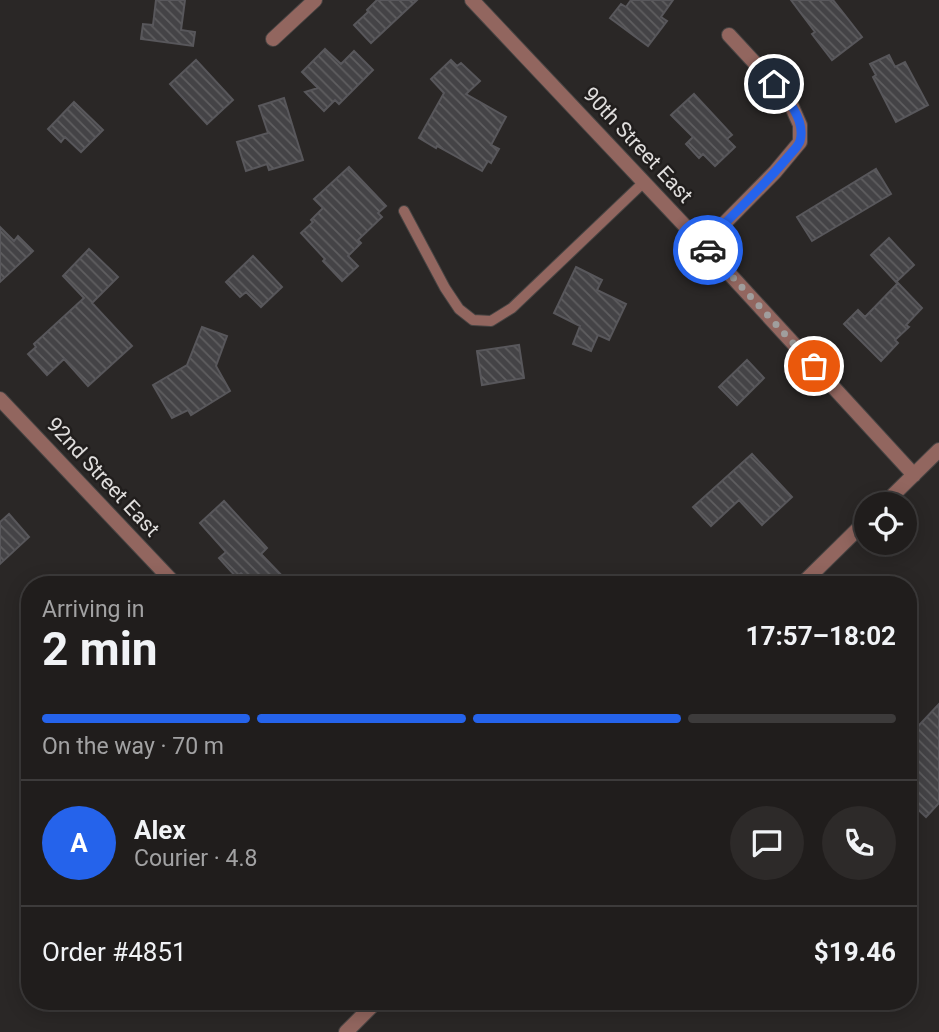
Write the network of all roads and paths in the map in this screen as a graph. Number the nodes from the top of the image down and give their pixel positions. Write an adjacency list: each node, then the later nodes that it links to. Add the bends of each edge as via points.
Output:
1 (315, 0): 4 (street)
2 (472, 0): 5 (street, 90th Street East)
3 (729, 35): 7 (street, via 789,100 800,125 800,142)
4 (273, 38)
5 (644, 182): 6 (lane, via 512,308 491,321 473,320 459,309); 7 (street, 90th Street East)
6 (404, 211)
7 (703, 245): 10 (street, 90th Street East)
8 (0, 399): 13 (street, 92nd Street East)
9 (939, 450): 10 (street)
10 (914, 475): 11 (street)
11 (896, 492)
12 (854, 533): 14 (street)
13 (168, 576)
14 (810, 576)
15 (368, 1010): 16 (street)
16 (346, 1032)

